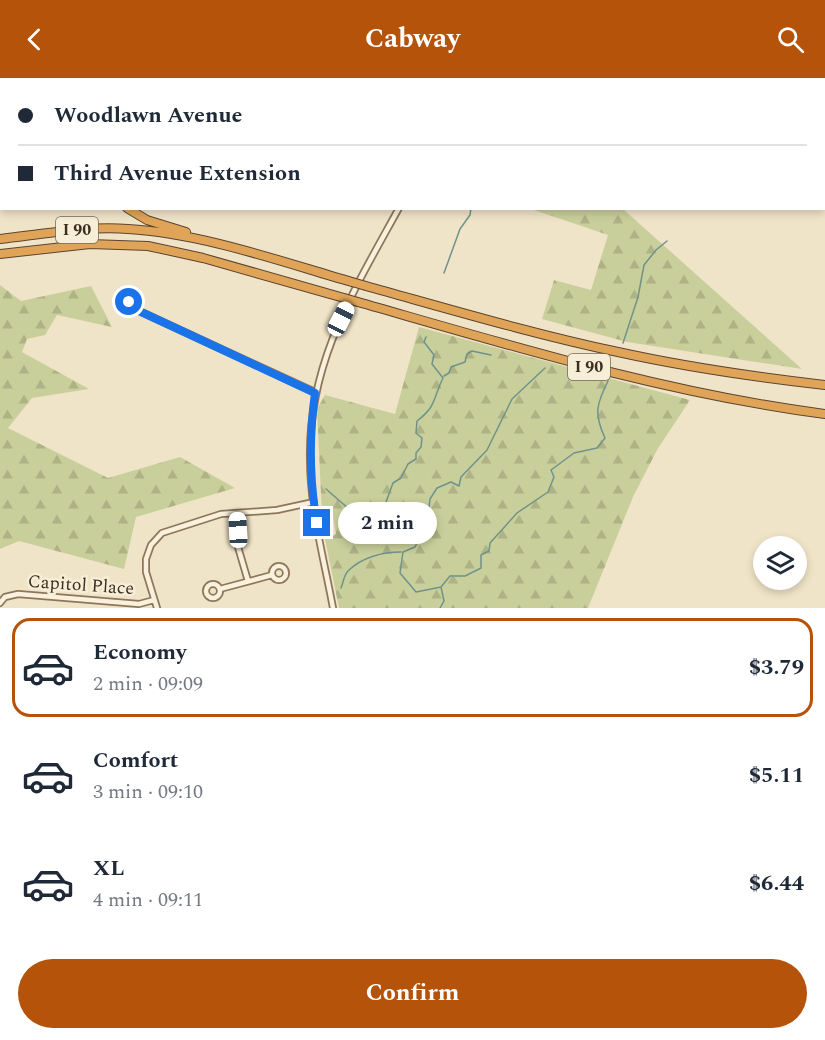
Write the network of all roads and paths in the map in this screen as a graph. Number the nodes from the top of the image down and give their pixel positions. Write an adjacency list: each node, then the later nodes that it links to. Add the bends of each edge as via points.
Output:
1 (131, 210): 4 (highway, via 154,223)
2 (398, 210): 8 (street, via 335,331)
3 (4, 238): 4 (highway, I 90, via 127,229 177,235)
4 (244, 252): 7 (highway, I 90, bridge, via 620,353)
5 (4, 253): 9 (highway, I 90, bridge, via 102,244 148,246 195,255 625,376 726,399)
6 (126, 299): 8 (street, via 137,310)
7 (825, 385)
8 (315, 393): 10 (street, via 310,460)
9 (825, 414)
10 (314, 502): 11 (street); 19 (street)
11 (237, 513): 13 (street, via 238,547); 16 (street, via 190,523 154,541 146,565)
12 (272, 575): 13 (street)
13 (248, 580): 14 (street)
14 (220, 590)
15 (2, 596): 16 (street, Capitol Place, via 139,604); 17 (street, Capitol Place)
16 (154, 600): 18 (street)
17 (0, 603)
18 (157, 608)
19 (333, 608)

